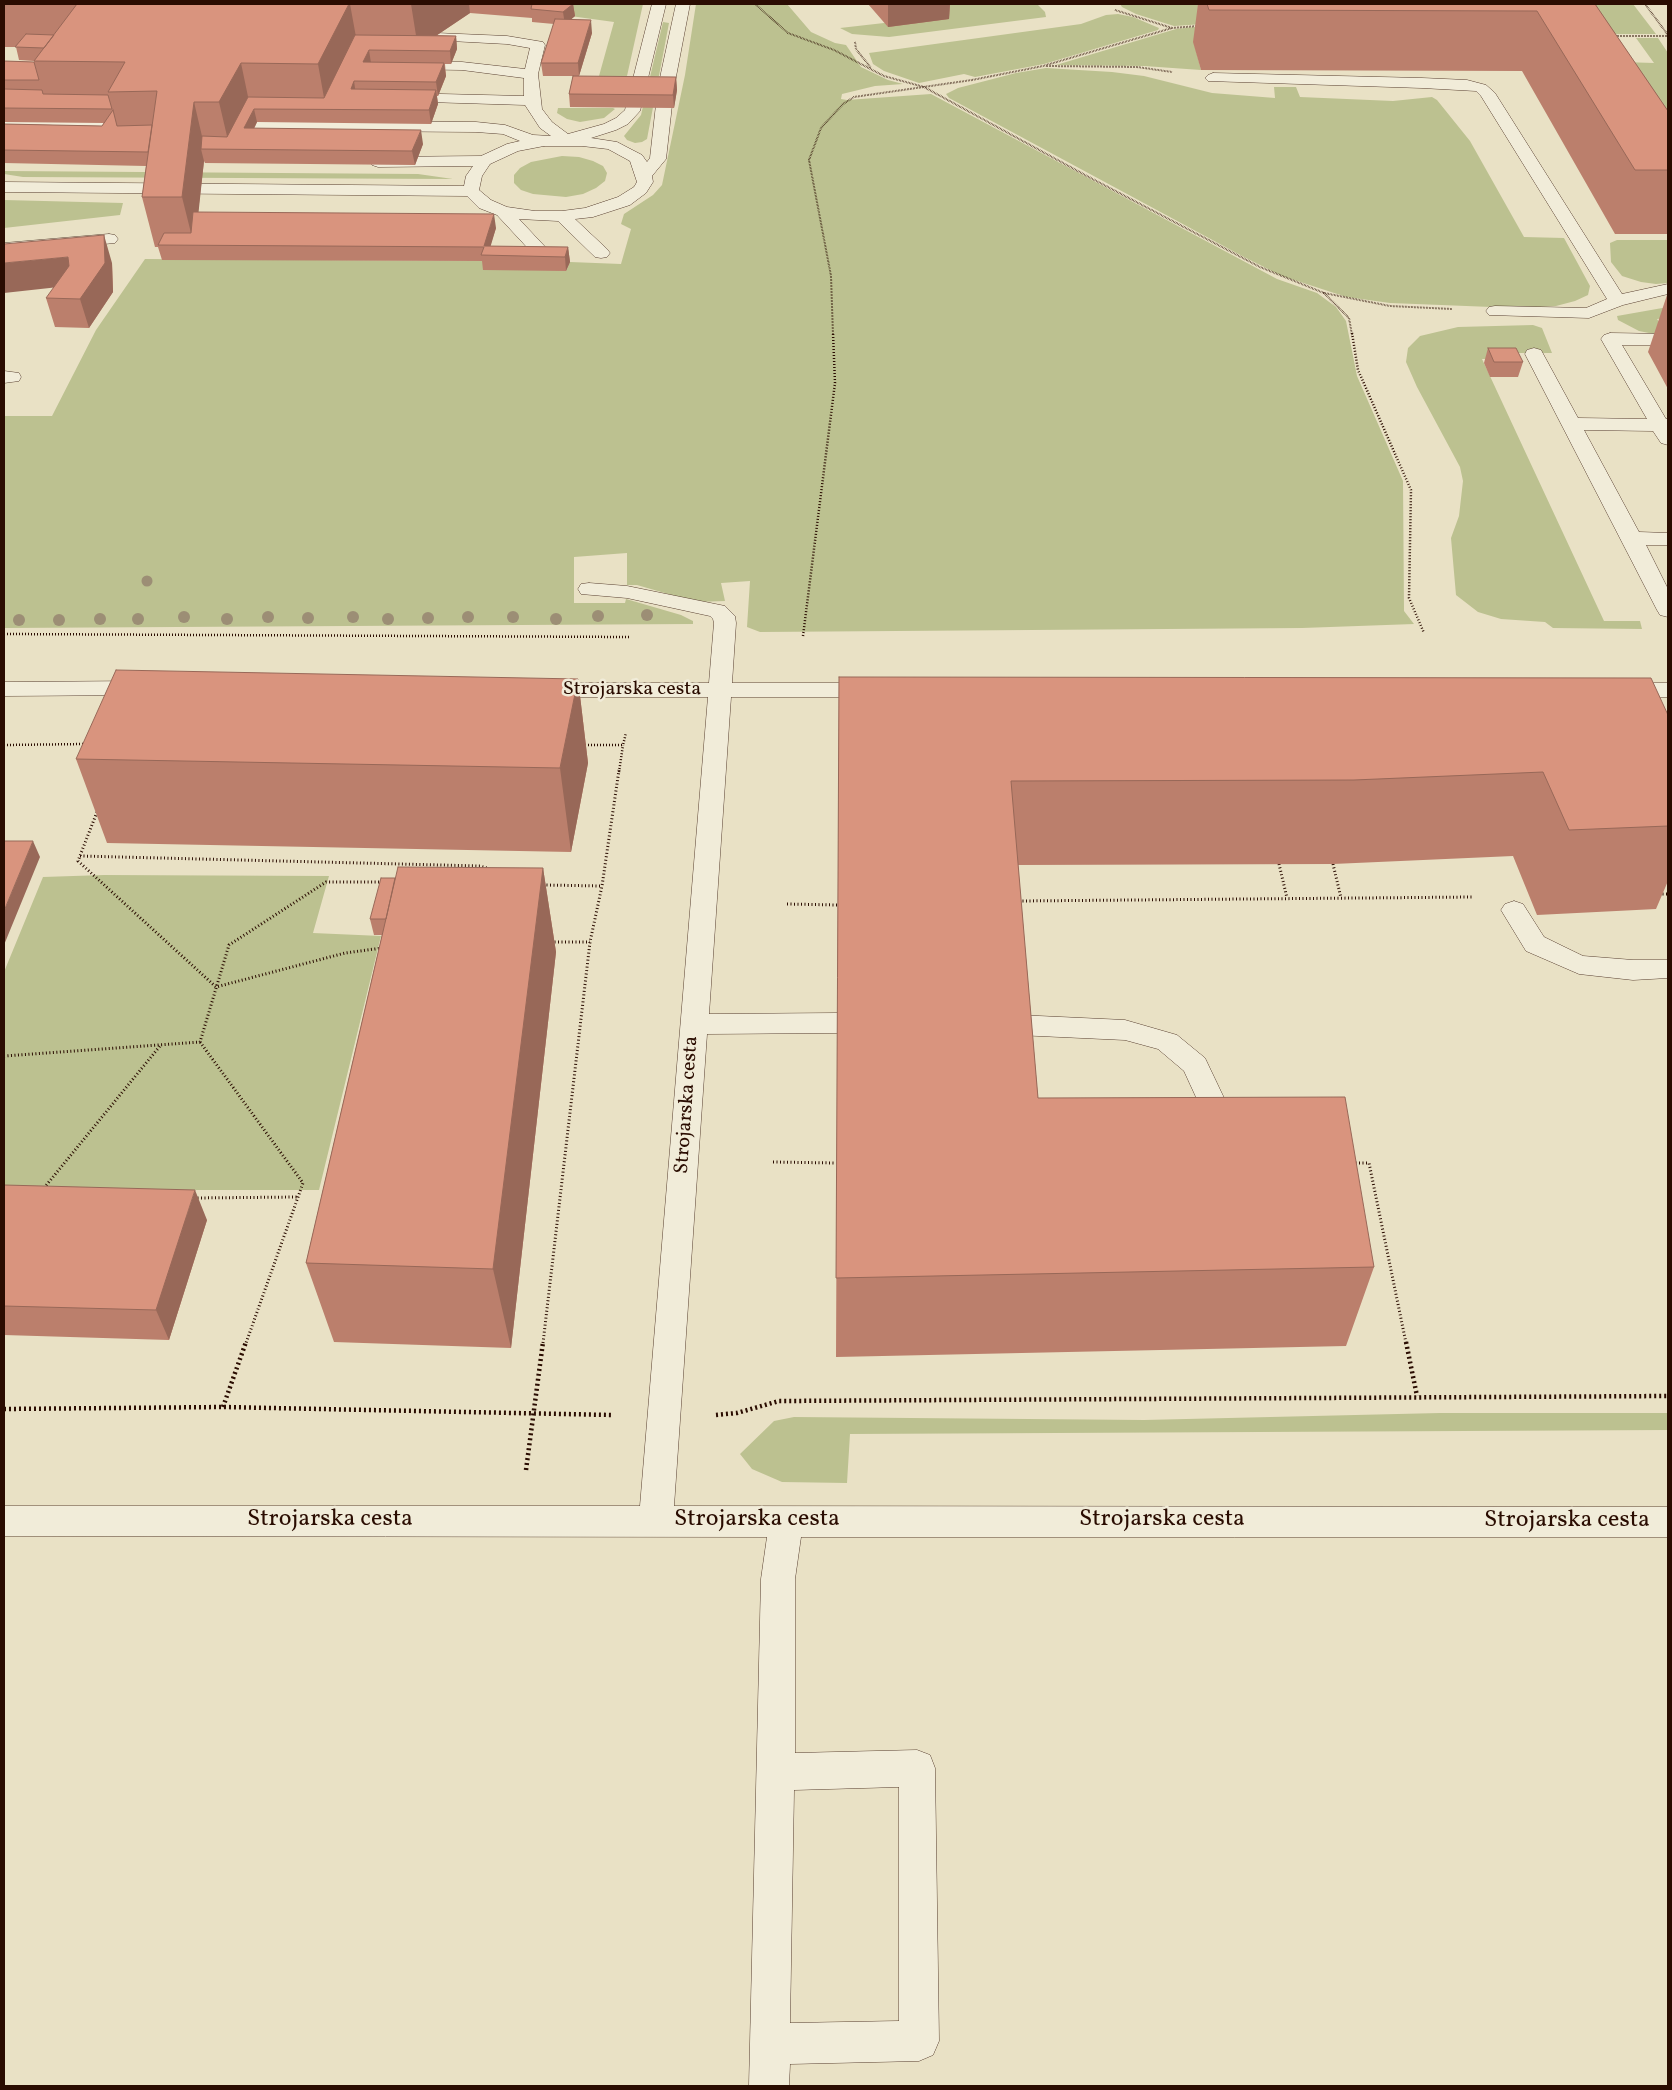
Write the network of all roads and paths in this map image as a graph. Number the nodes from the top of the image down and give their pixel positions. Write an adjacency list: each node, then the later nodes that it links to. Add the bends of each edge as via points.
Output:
1 (658, 4): 21 (street, via 632,110 610,128)
2 (683, 4): 25 (street, via 666,87 658,159)
3 (755, 4): 12 (path, via 788,34 834,50)
4 (1645, 4): 7 (path)
5 (1115, 10): 6 (path)
6 (1172, 28)
7 (1668, 35)
8 (436, 37): 13 (street, via 507,40 538,45)
9 (855, 42): 12 (path, via 856,49)
10 (392, 66): 13 (street, via 462,66)
11 (1043, 66): 14 (path, via 1137,68)
12 (874, 71): 15 (path)
13 (531, 74): 17 (street)
14 (1213, 78): 56 (street, via 1422,83 1481,88 1487,92)
15 (924, 87): 55 (path, via 1260,267); 70 (path, via 854,97 821,128 809,160 831,276 835,383)
16 (381, 98): 17 (street)
17 (532, 101): 21 (street, via 546,125)
18 (4, 124): 19 (street)
19 (151, 125)
20 (200, 125): 22 (street, via 476,127 505,130)
21 (566, 140): 22 (street); 25 (street, via 623,150 636,158)
22 (544, 141): 23 (street, via 513,147)
23 (484, 161): 24 (street); 36 (street, via 474,176)
24 (367, 162)
25 (645, 174): 48 (street, via 640,190 624,201 587,213)
26 (4, 187): 27 (street)
27 (201, 189): 28 (street); 37 (street)
28 (232, 189): 29 (street); 38 (street)
29 (262, 189): 30 (street); 39 (street)
30 (293, 190): 31 (street); 40 (street)
31 (326, 190): 32 (street); 41 (street)
32 (354, 190): 33 (street); 42 (street)
33 (388, 190): 34 (street); 44 (street)
34 (415, 190): 35 (street); 43 (street)
35 (446, 191): 36 (street); 45 (street)
36 (471, 191): 46 (street, via 485,211)
37 (207, 206)
38 (238, 206)
39 (270, 206)
40 (301, 207)
41 (334, 207)
42 (364, 207)
43 (425, 207)
44 (396, 208)
45 (455, 208)
46 (503, 211): 47 (street); 52 (street)
47 (535, 216): 48 (street); 49 (street)
48 (562, 216): 53 (street)
49 (549, 230)
50 (109, 239): 51 (street)
51 (4, 248)
52 (541, 252)
53 (601, 253)
54 (1668, 289): 56 (street)
55 (1324, 292): 57 (path, via 1390,306); 68 (path, via 1349,318 1358,370 1411,490 1409,598)
56 (1617, 301): 58 (street)
57 (1495, 311): 58 (street)
58 (1589, 313): 59 (street)
59 (1610, 339): 60 (street); 63 (street)
60 (1668, 339)
61 (1534, 354): 62 (street)
62 (1572, 424): 63 (street); 64 (street)
63 (1666, 430)
64 (1632, 538): 65 (street); 67 (street)
65 (1668, 539)
66 (589, 589): 75 (street, via 627,592 717,611 724,616)
67 (1668, 610)
68 (1424, 633)
69 (4, 634): 71 (path)
70 (803, 636)
71 (632, 637)
72 (166, 688): 73 (street)
73 (4, 689)
74 (518, 690): 75 (street, Strojarska cesta)
75 (720, 690): 76 (street, Strojarska cesta); 107 (street, Strojarska cesta)
76 (894, 690)
77 (1599, 690): 78 (street)
78 (1668, 690)
79 (627, 728): 83 (path)
80 (92, 744): 81 (path)
81 (4, 745)
82 (574, 745): 83 (path)
83 (623, 745): 91 (path)
84 (100, 804): 85 (path)
85 (80, 856): 88 (path, via 480,866); 105 (path, via 78,861)
86 (1280, 864): 95 (path)
87 (1332, 864): 96 (path)
88 (490, 869)
89 (384, 882): 105 (path, via 326,882 229,945)
90 (535, 885): 91 (path)
91 (602, 886): 102 (path)
92 (1651, 894): 93 (path)
93 (1668, 894)
94 (1478, 897): 96 (path)
95 (1287, 898): 96 (path); 97 (path)
96 (1341, 898)
97 (1015, 901)
98 (787, 904): 99 (path)
99 (838, 905)
100 (1514, 910): 104 (street, via 1535,944 1579,965 1633,970)
101 (550, 942): 102 (path)
102 (590, 942): 123 (path)
103 (384, 948): 105 (path, via 345,953)
104 (1668, 969)
105 (216, 987): 109 (path)
106 (837, 1023): 107 (street)
107 (694, 1024): 128 (street, Strojarska cesta)
108 (1017, 1025): 112 (street, via 1125,1030 1167,1042 1195,1065)
109 (200, 1042): 110 (path); 117 (path, via 303,1183)
110 (160, 1046): 111 (path); 116 (path)
111 (4, 1056)
112 (1211, 1100)
113 (773, 1162): 114 (path)
114 (836, 1163)
115 (1350, 1163): 119 (path, via 1369,1163)
116 (41, 1192)
117 (298, 1197): 118 (path); 121 (path)
118 (191, 1198)
119 (1417, 1396): 120 (path); 125 (path, via 779,1401)
120 (1668, 1396)
121 (223, 1407): 122 (path); 123 (path)
122 (4, 1409)
123 (535, 1413): 124 (path); 126 (path)
124 (619, 1415)
125 (719, 1415)
126 (525, 1474)
127 (4, 1521): 128 (street, Strojarska cesta)
128 (656, 1521): 129 (street, Strojarska cesta)
129 (786, 1521): 130 (street, Strojarska cesta); 131 (street, via 778,1579)
130 (1668, 1522)
131 (776, 1772): 132 (street); 132 (street, via 917,1768 919,2041)
132 (771, 2044): 133 (street)
133 (769, 2086)

